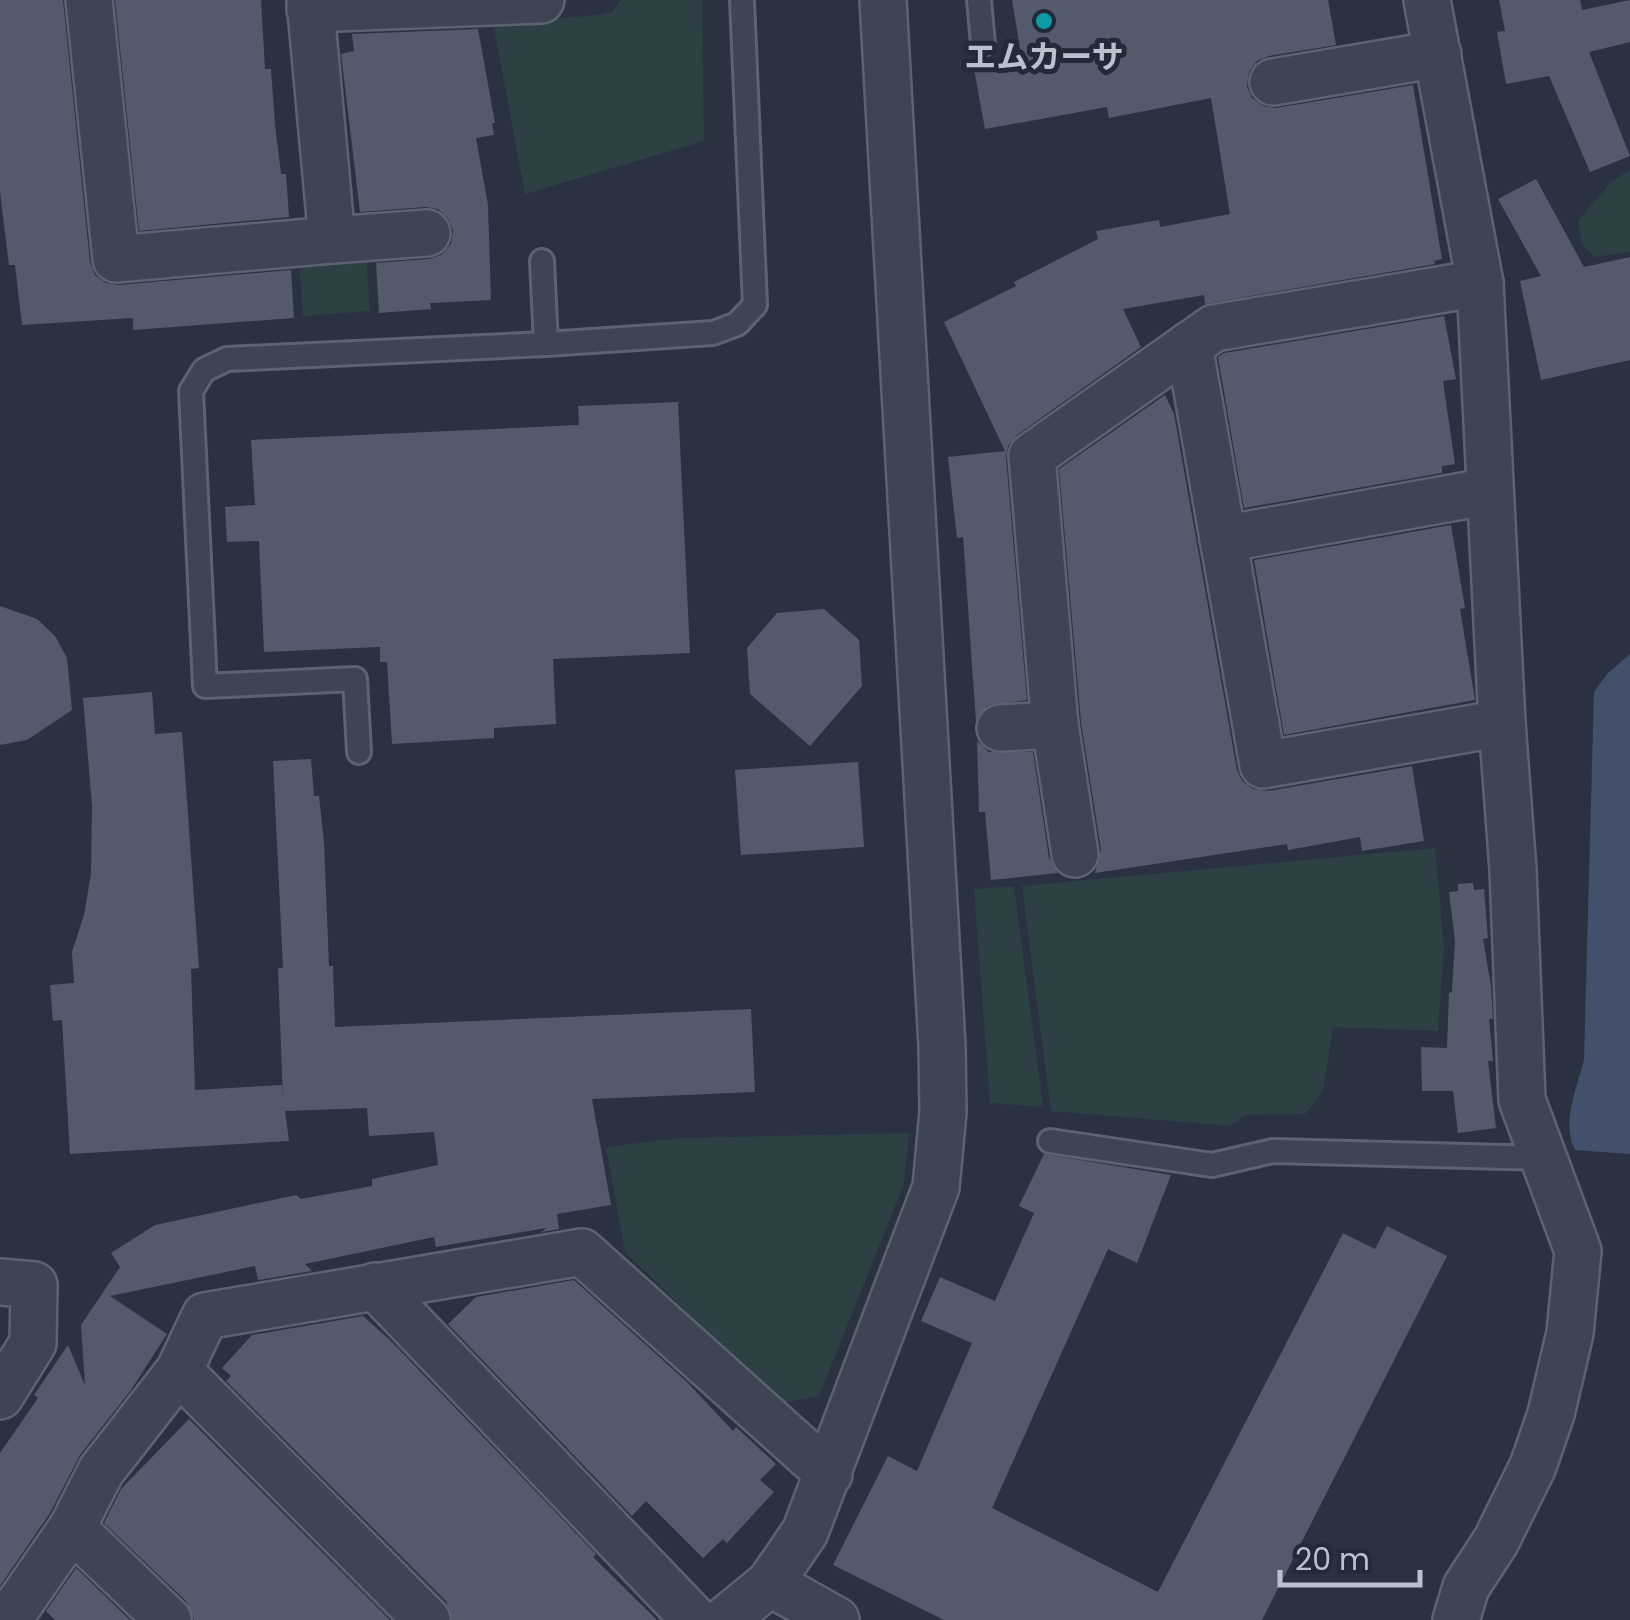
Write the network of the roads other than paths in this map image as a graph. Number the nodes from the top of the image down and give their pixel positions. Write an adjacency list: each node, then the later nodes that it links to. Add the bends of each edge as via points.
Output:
1 (89, 0): 12 (street, via 116,259)
2 (541, 0): 7 (street)
3 (742, 0): 15 (lane, via 755,305 737,324 713,333)
4 (882, 0): 30 (street, via 943,1112 936,1186)
5 (978, 0): 8 (lane)
6 (1427, 0): 9 (street)
7 (310, 4): 12 (street)
8 (983, 44)
9 (1438, 54): 10 (street); 14 (street)
10 (1272, 82)
11 (427, 233): 12 (street)
12 (332, 240)
13 (542, 262): 15 (lane)
14 (1480, 283): 16 (street, via 1214,328); 17 (street)
15 (546, 344): 22 (lane, via 227,359 196,379 191,391 204,686 355,680)
16 (1189, 346): 18 (street); 20 (street, via 1032,456)
17 (1490, 491): 18 (street); 19 (street)
18 (1223, 539): 19 (street, via 1263,765)
19 (1502, 723): 25 (street, via 1522,1100)
20 (1055, 725): 21 (street); 23 (street)
21 (1000, 728)
22 (359, 752)
23 (1074, 854)
24 (1050, 1140): 25 (lane, via 1212,1165 1273,1151)
25 (1544, 1158): 39 (street, via 1578,1251 1565,1360 1533,1466 1466,1587)
26 (0, 1282): 29 (street, via 34,1285 33,1342)
27 (375, 1286): 28 (street, via 205,1316); 30 (street, via 582,1252); 36 (street)
28 (180, 1371): 31 (street, via 101,1472); 35 (street)
29 (0, 1396)
30 (829, 1474): 32 (street, via 804,1532)
31 (72, 1528): 33 (street); 34 (street)
32 (770, 1583): 37 (street); 38 (street)
33 (8, 1620)
34 (168, 1620)
35 (427, 1620)
36 (695, 1620)
37 (725, 1620)
38 (836, 1620)
39 (1456, 1620)

